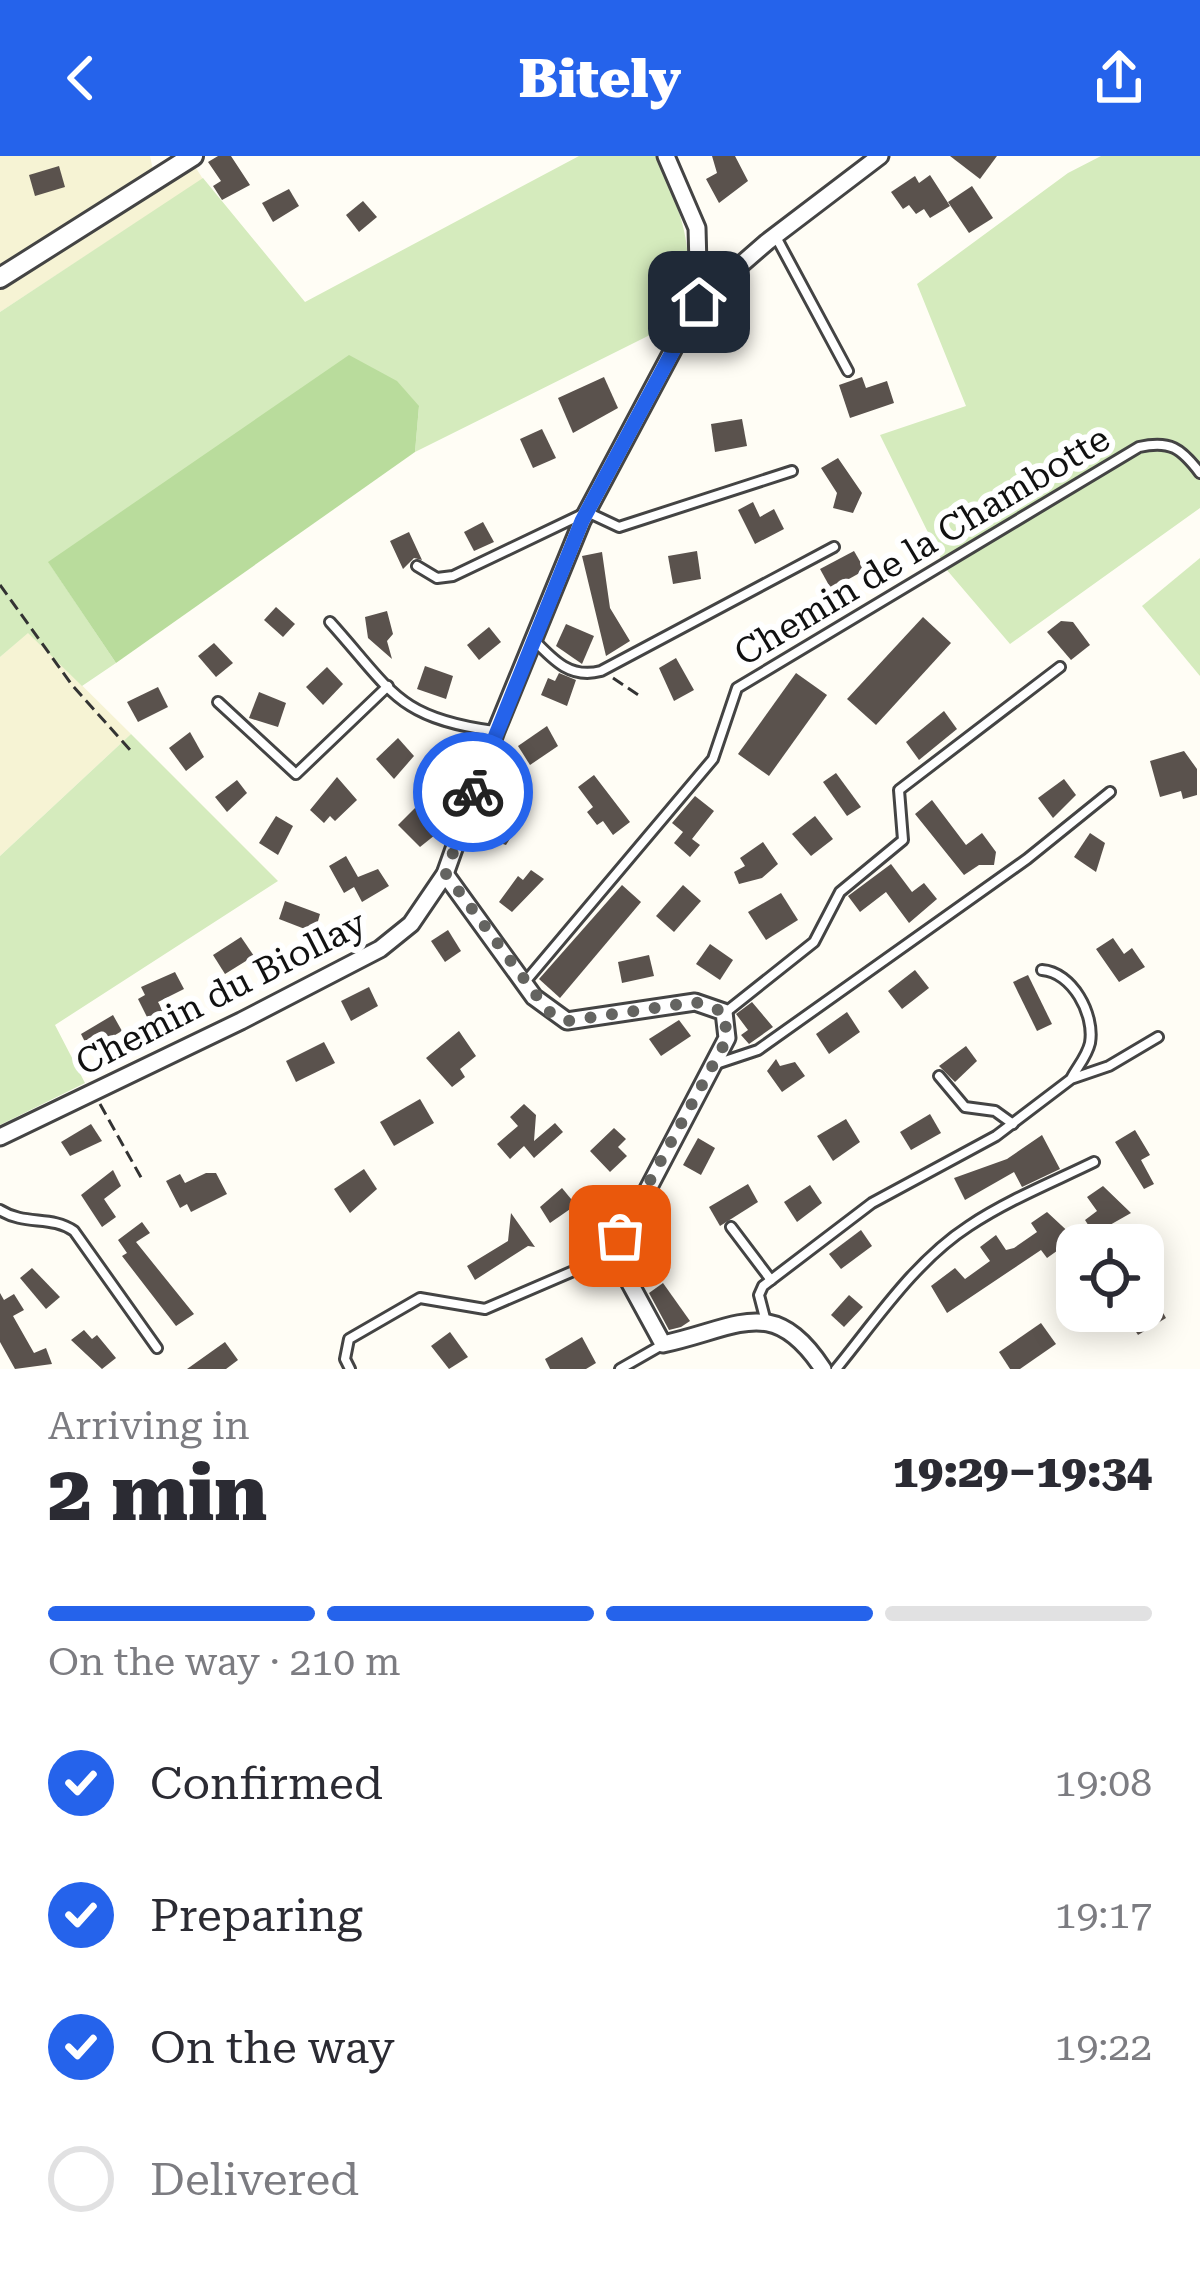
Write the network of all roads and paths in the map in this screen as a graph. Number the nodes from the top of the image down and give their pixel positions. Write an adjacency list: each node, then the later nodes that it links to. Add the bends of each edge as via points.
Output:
1 (193, 156): 5 (street)
2 (666, 156): 6 (street, via 697,228)
3 (880, 156): 4 (street)
4 (776, 236): 6 (street); 7 (lane)
5 (0, 278)
6 (699, 302): 10 (street, Chemin du Biollay)
7 (848, 371)
8 (793, 471): 10 (lane, via 619,527)
9 (1200, 473): 26 (lane, Chemin de la Chambotte, via 1183,450 1164,442 1139,447 736,688 713,759)
10 (586, 512): 12 (lane, via 453,576 437,578); 15 (street, Chemin du Biollay)
11 (834, 547): 17 (lane)
12 (417, 566)
13 (0, 585): 22 (path, via 71,685)
14 (330, 622): 18 (lane)
15 (533, 639): 17 (lane, via 565,668); 21 (street, Chemin du Biollay)
16 (1060, 667): 27 (lane, via 899,790 903,840 840,892 814,942)
17 (601, 671): 19 (path)
18 (388, 686): 20 (lane, via 296,773); 21 (lane, via 409,710 440,724)
19 (640, 695)
20 (218, 702)
21 (496, 731): 24 (street, Chemin du Biollay)
22 (132, 752)
23 (1110, 792): 29 (lane, via 758,1050)
24 (446, 874): 26 (street); 32 (street, Chemin du Biollay, via 411,924 380,949)
25 (1042, 970): 31 (lane, via 1066,980 1088,1018 1088,1050)
26 (524, 983): 27 (street, via 567,1021 695,1002)
27 (724, 1012): 29 (street, via 727,1039)
28 (1159, 1037): 31 (lane)
29 (714, 1064): 39 (street)
30 (939, 1076): 33 (lane, via 965,1107 995,1111)
31 (1071, 1078): 33 (lane)
32 (94, 1091): 34 (street, Chemin du Biollay); 36 (path)
33 (1013, 1124): 40 (lane, via 872,1203)
34 (0, 1136)
35 (1094, 1162): 47 (lane, via 951,1239)
36 (143, 1181)
37 (0, 1210): 43 (lane, via 74,1231)
38 (731, 1227): 40 (lane)
39 (614, 1254): 42 (street); 44 (lane, via 485,1309 420,1298 349,1339)
40 (770, 1280): 41 (lane, via 759,1295)
41 (765, 1318): 42 (street); 46 (street, via 794,1330)
42 (663, 1344): 45 (lane)
43 (157, 1348)
44 (350, 1369)
45 (620, 1369)
46 (824, 1369)
47 (836, 1369)

